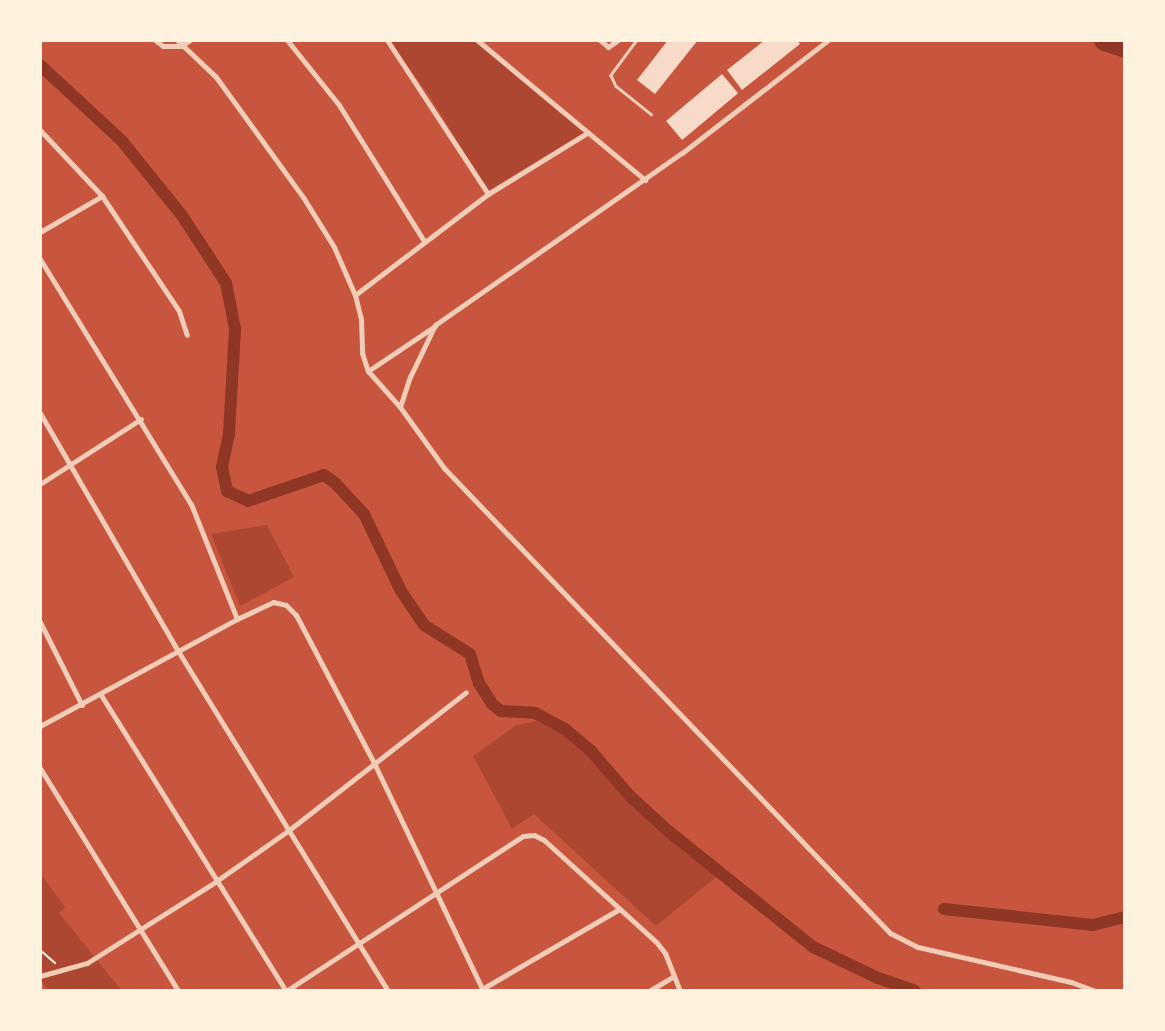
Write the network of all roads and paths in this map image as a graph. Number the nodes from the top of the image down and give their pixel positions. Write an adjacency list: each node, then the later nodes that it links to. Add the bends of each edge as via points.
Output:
1 (155, 40): 10 (street, via 163,46)
2 (190, 40): 10 (street)
3 (287, 40): 18 (street, via 339,105)
4 (387, 40): 15 (street)
5 (477, 40): 13 (street)
6 (600, 40): 7 (street, via 608,47)
7 (618, 40)
8 (637, 40): 11 (lane, via 611,75 616,86)
9 (828, 40): 14 (street)
10 (179, 43): 20 (street, via 216,77 303,197 334,247)
11 (651, 114)
12 (40, 130): 16 (street)
13 (587, 133): 14 (street); 15 (street)
14 (645, 180): 21 (street)
15 (488, 194): 18 (street)
16 (102, 196): 17 (street); 22 (street, via 179,311)
17 (40, 232)
18 (425, 241): 20 (street)
19 (40, 259): 26 (street)
20 (355, 295): 23 (street)
21 (435, 325): 23 (street); 24 (street)
22 (187, 335)
23 (368, 371): 24 (street)
24 (400, 407): 54 (street, via 444,468 890,933 948,956)
25 (40, 413): 27 (street)
26 (141, 419): 27 (street); 29 (street, via 191,504)
27 (71, 464): 28 (street); 31 (street)
28 (40, 484)
29 (237, 619): 31 (street); 36 (street, via 273,602 296,615)
30 (40, 622): 34 (street)
31 (178, 651): 33 (street); 38 (street)
32 (466, 692): 36 (street)
33 (101, 695): 34 (street); 39 (street)
34 (82, 705): 35 (street)
35 (40, 726)
36 (374, 763): 38 (street); 40 (street)
37 (40, 768): 42 (street)
38 (289, 830): 39 (street); 43 (street)
39 (215, 882): 42 (street); 50 (street)
40 (437, 892): 41 (street, via 523,836 534,835); 43 (street); 48 (street)
41 (618, 910): 47 (street, via 666,953); 48 (street)
42 (140, 931): 45 (street, via 87,963); 49 (street)
43 (357, 942): 50 (street); 51 (street)
44 (40, 950): 45 (path)
45 (64, 970): 46 (street)
46 (40, 976)
47 (672, 977): 52 (street); 53 (street)
48 (483, 990)
49 (178, 991)
50 (286, 991)
51 (388, 991)
52 (649, 991)
53 (680, 991)
54 (1096, 991)

